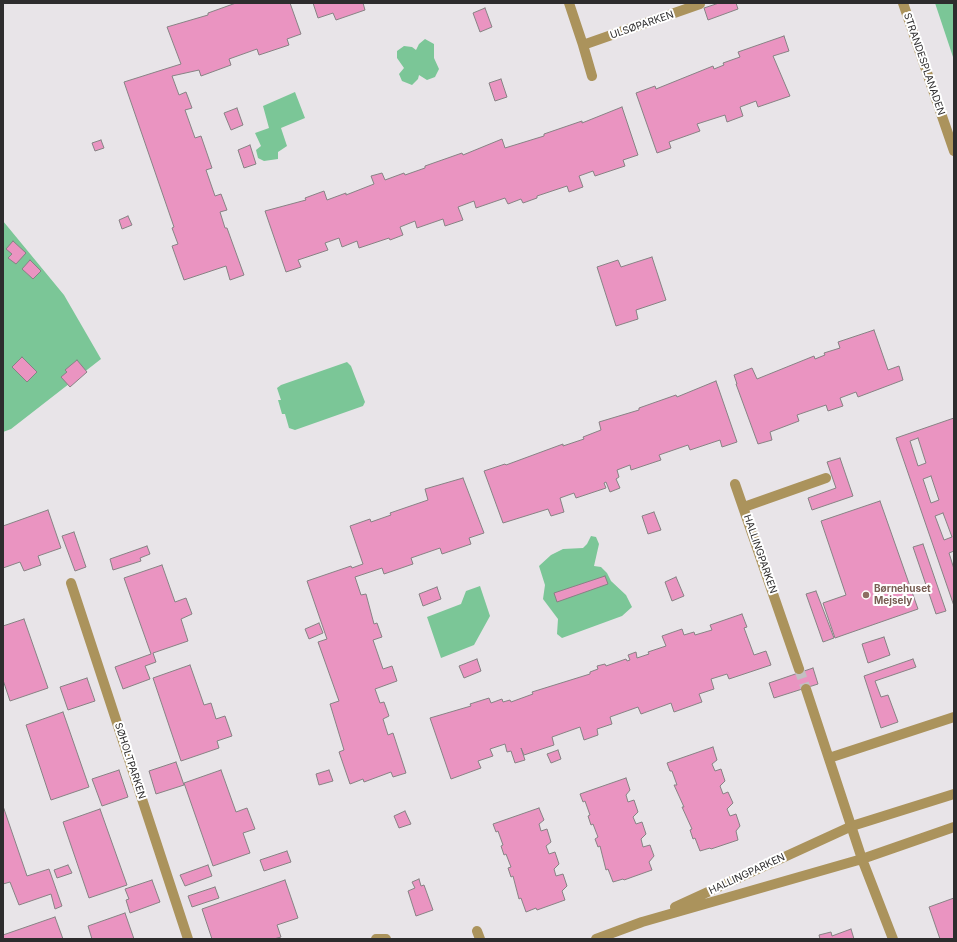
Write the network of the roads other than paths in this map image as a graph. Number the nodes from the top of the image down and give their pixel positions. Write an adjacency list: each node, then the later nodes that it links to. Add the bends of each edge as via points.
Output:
1 (569, 3): 4 (street)
2 (903, 3): 6 (street, STRANDESPLANADEN)
3 (700, 4): 4 (street, ULSØPARKEN)
4 (583, 45): 5 (street)
5 (592, 76)
6 (954, 149)
7 (826, 478): 9 (street)
8 (735, 484): 9 (street, HALLINGPARKEN)
9 (744, 507): 11 (street, HALLINGPARKEN)
10 (71, 583): 20 (street, SØHOLTPARKEN)
11 (799, 669)
12 (806, 689): 14 (street)
13 (954, 718): 14 (street)
14 (829, 758): 16 (street)
15 (954, 794): 16 (street, HALLINGPARKEN)
16 (852, 826): 18 (street); 19 (street, HALLINGPARKEN)
17 (954, 827): 18 (street, HALLINGPARKEN)
18 (862, 858): 19 (street, HALLINGPARKEN); 24 (street)
19 (642, 922): 23 (street, HALLINGPARKEN)
20 (188, 939)
21 (376, 939): 22 (street)
22 (386, 939)
23 (596, 939)
24 (893, 939)

